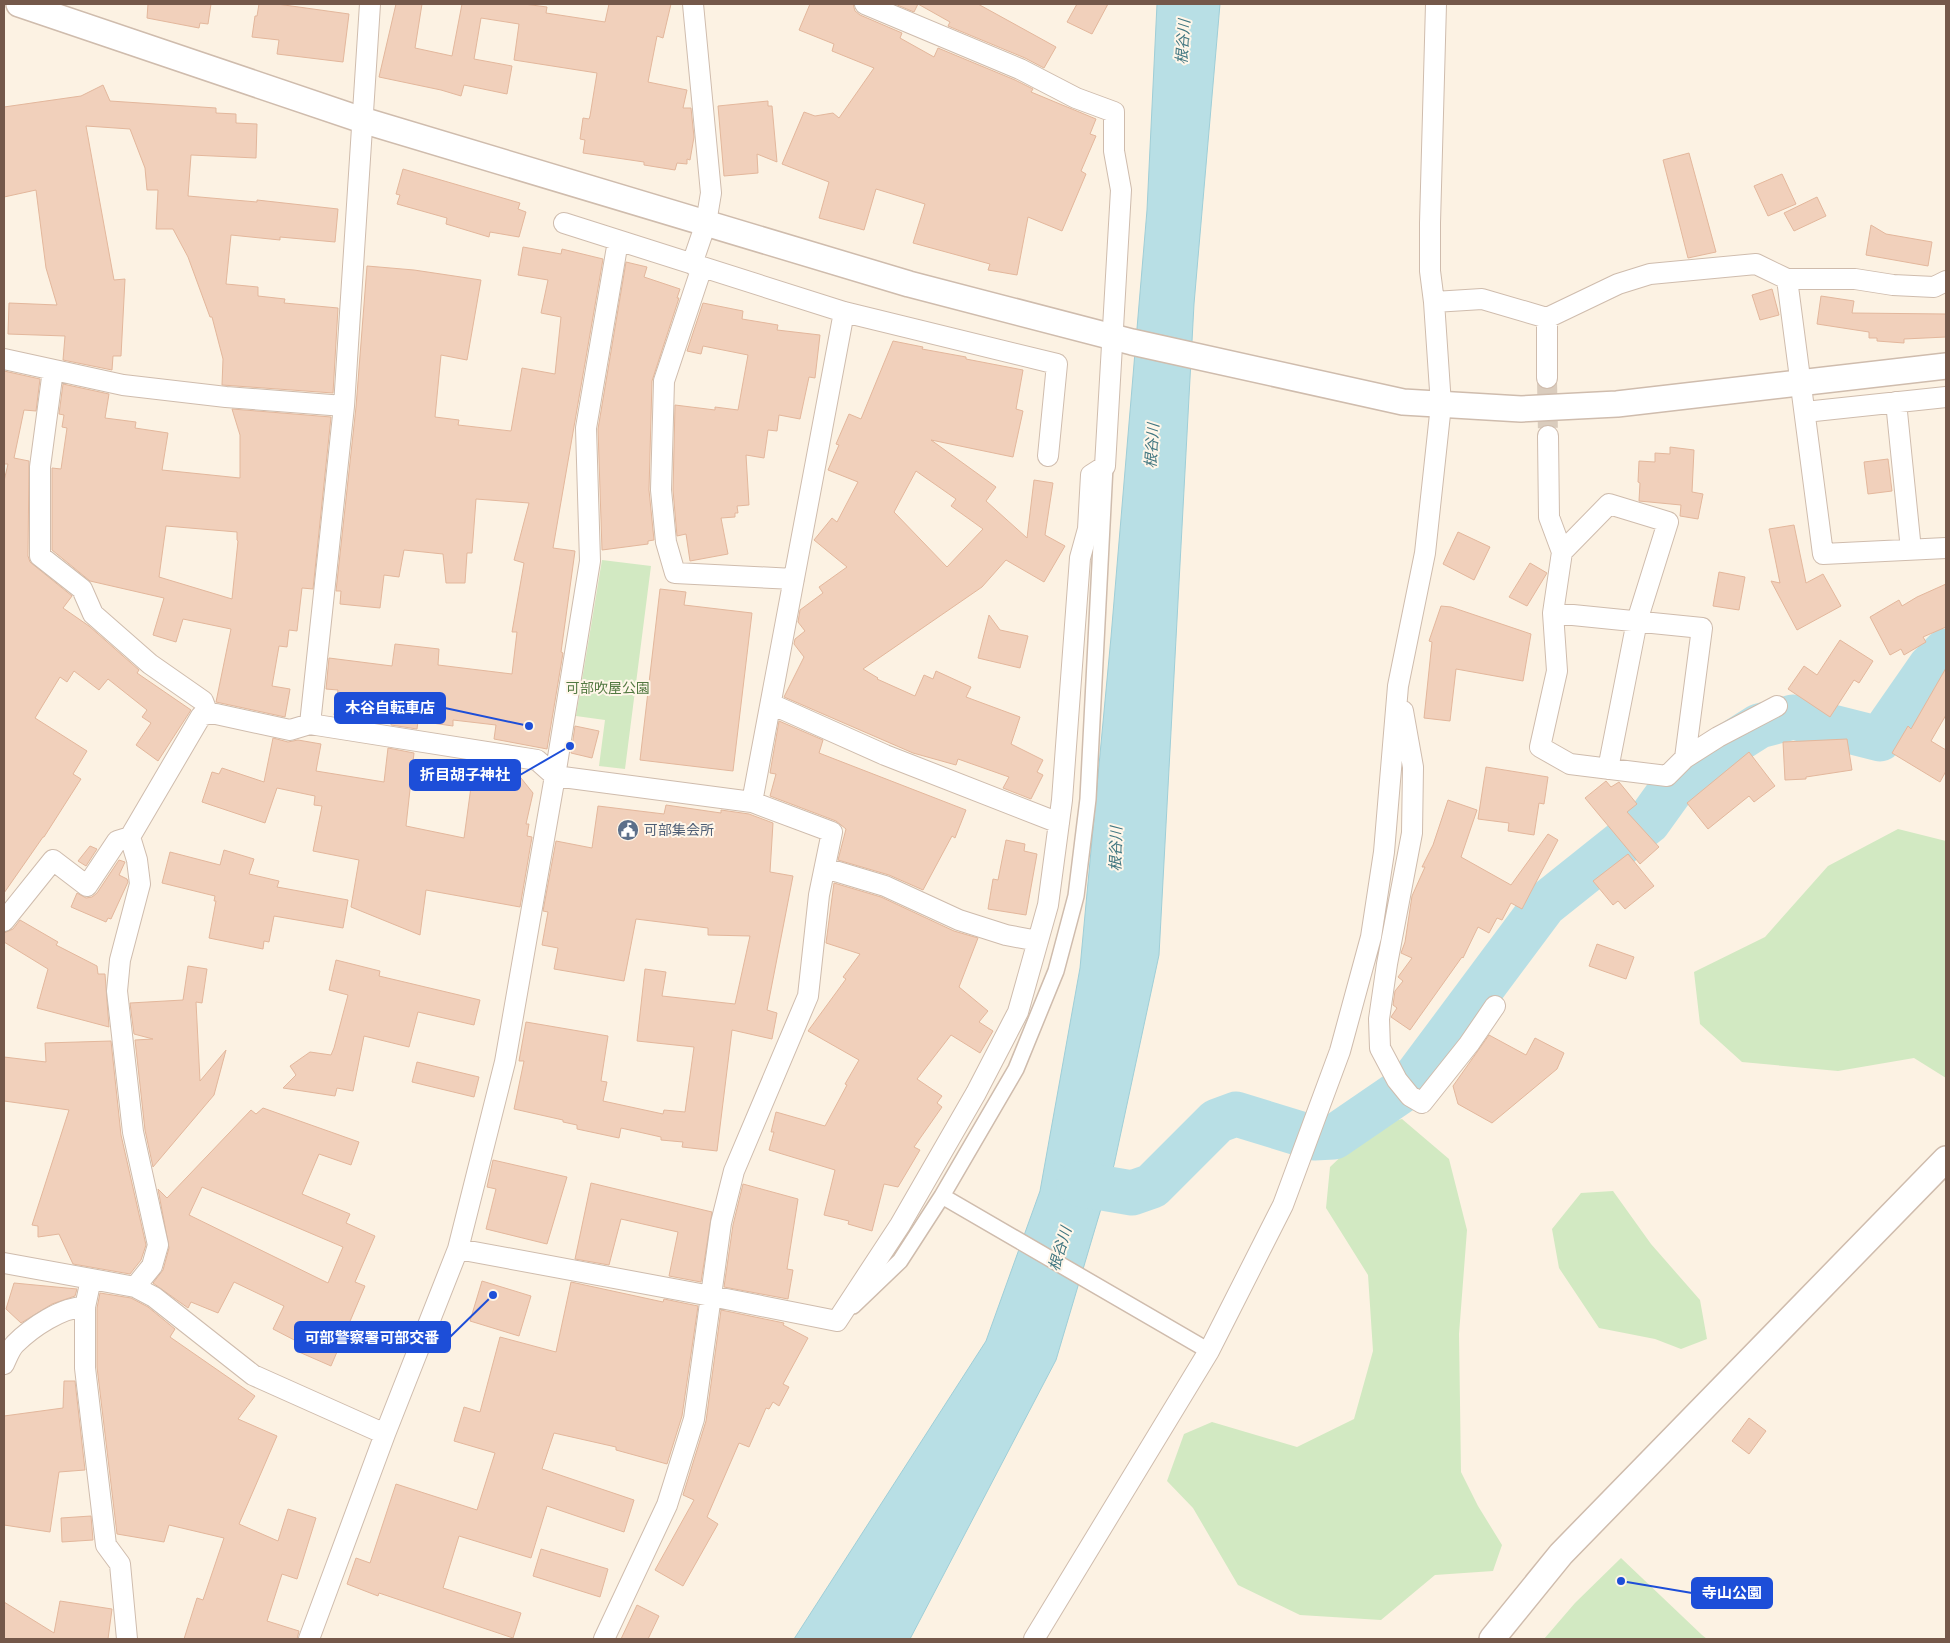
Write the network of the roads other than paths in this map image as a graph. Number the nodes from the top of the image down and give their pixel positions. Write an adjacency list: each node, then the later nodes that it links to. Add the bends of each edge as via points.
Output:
1 (19, 4): 6 (street)
2 (370, 4): 6 (street)
3 (692, 4): 8 (street, via 710,193)
4 (865, 4): 16 (street, via 1114,112 1114,151 1121,190)
5 (1436, 4): 13 (street, via 1430,223)
6 (362, 120): 8 (street); 25 (street)
7 (564, 223): 9 (street)
8 (706, 223): 10 (street); 16 (street, via 909,284)
9 (618, 241): 10 (street); 43 (street, via 586,428 590,562)
10 (697, 266): 14 (street); 33 (street, via 664,380 661,490 666,542 675,573)
11 (1787, 279): 12 (street, via 1855,279 1934,287); 15 (street, via 1756,264 1650,274 1618,284); 21 (street)
12 (1946, 281)
13 (1434, 302): 15 (street, via 1482,299); 24 (street)
14 (844, 312): 28 (street, via 1057,364); 33 (street)
15 (1547, 318): 20 (street)
16 (1121, 340): 24 (street, via 1403,402); 29 (street)
17 (4, 359): 19 (street)
18 (1946, 366): 21 (street)
19 (53, 370): 25 (street, via 123,385); 39 (street, via 40,467 40,556 82,589 93,614 150,664 203,701)
20 (1546, 378)
21 (1801, 383): 24 (street, via 1617,404 1521,409); 26 (street)
22 (1946, 397): 23 (street)
23 (1896, 402): 26 (street); 31 (street)
24 (1441, 405): 36 (street, via 1425,554)
25 (344, 406): 40 (street)
26 (1805, 412): 31 (street, via 1823,554)
27 (1548, 436): 32 (street, via 1549,517)
28 (1048, 456)
29 (1105, 466): 45 (street, via 1091,474 1088,529 1080,558); 52 (street, via 1088,799 1076,896 1056,971 1016,1069)
30 (1946, 548): 31 (street)
31 (1911, 550)
32 (1562, 552): 34 (street); 35 (street, via 1609,504 1668,522)
33 (794, 579): 37 (street)
34 (1554, 613): 35 (street); 42 (street, via 1557,671 1540,747 1570,764)
35 (1637, 622): 41 (street, via 1702,628); 42 (street)
36 (1398, 686): 50 (street, via 1413,767 1412,834 1379,1020 1380,1048 1410,1096 1422,1102); 60 (street, via 1384,852 1371,937 1340,1050 1283,1205)
37 (771, 704): 44 (street); 45 (street, via 885,755)
38 (1776, 706): 41 (street)
39 (208, 714): 40 (street, via 290,730); 46 (street, via 202,716)
40 (310, 724): 43 (street, via 538,760)
41 (1685, 758): 42 (street, via 1667,776)
42 (1608, 769)
43 (555, 776): 44 (street); 53 (street, via 506,1062)
44 (752, 802): 47 (street, via 832,832)
45 (1059, 823): 49 (street, via 1048,905)
46 (130, 837): 48 (street, via 117,842 87,886 53,860); 56 (street, via 140,884 120,960 117,991 133,1132 158,1245 152,1266)
47 (825, 868): 49 (street, via 885,886 959,920); 57 (street, via 808,996 734,1171 721,1223)
48 (4, 921)
49 (1038, 941): 59 (street, via 1018,1012 976,1093 900,1225)
50 (1496, 1006)
51 (1946, 1159): 67 (street, via 1561,1554)
52 (942, 1196): 59 (street, via 900,1261); 60 (street)
53 (458, 1250): 57 (street); 62 (street)
54 (4, 1264): 55 (street)
55 (91, 1279): 56 (street); 58 (street)
56 (135, 1287): 62 (street, via 154,1297 253,1375)
57 (710, 1296): 59 (street); 65 (street, via 694,1419 667,1505)
58 (85, 1307): 61 (street, via 44,1320 14,1345); 63 (street, via 85,1368 106,1545 120,1564)
59 (837, 1321)
60 (1203, 1348): 66 (street)
61 (4, 1364)
62 (385, 1434): 64 (street)
63 (127, 1639)
64 (309, 1639)
65 (604, 1639)
66 (1034, 1639)
67 (1492, 1639)

